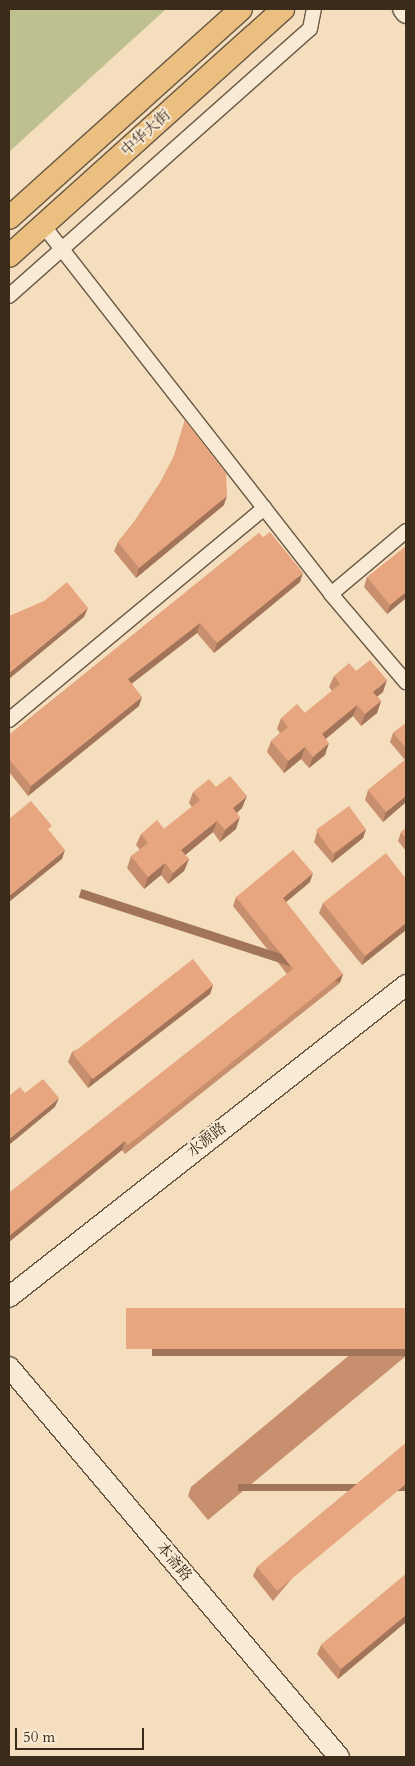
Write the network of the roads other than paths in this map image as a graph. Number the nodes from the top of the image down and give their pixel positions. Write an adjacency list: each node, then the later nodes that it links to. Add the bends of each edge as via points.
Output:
1 (240, 9): 6 (main road, 中华大街)
2 (283, 9): 7 (main road, 中华大街)
3 (314, 9): 8 (street, via 310,29)
4 (403, 9): 5 (street)
5 (406, 13)
6 (9, 218)
7 (43, 226): 8 (street); 9 (main road, 中华大街)
8 (59, 249): 10 (street); 11 (street)
9 (9, 256)
10 (9, 296)
11 (264, 508): 13 (street); 15 (street)
12 (406, 531): 13 (street)
13 (331, 594): 14 (street)
14 (406, 682)
15 (9, 720)
16 (406, 985): 17 (street, 水源路)
17 (9, 1297)
18 (9, 1367): 19 (street, 本斋路)
19 (339, 1757)

